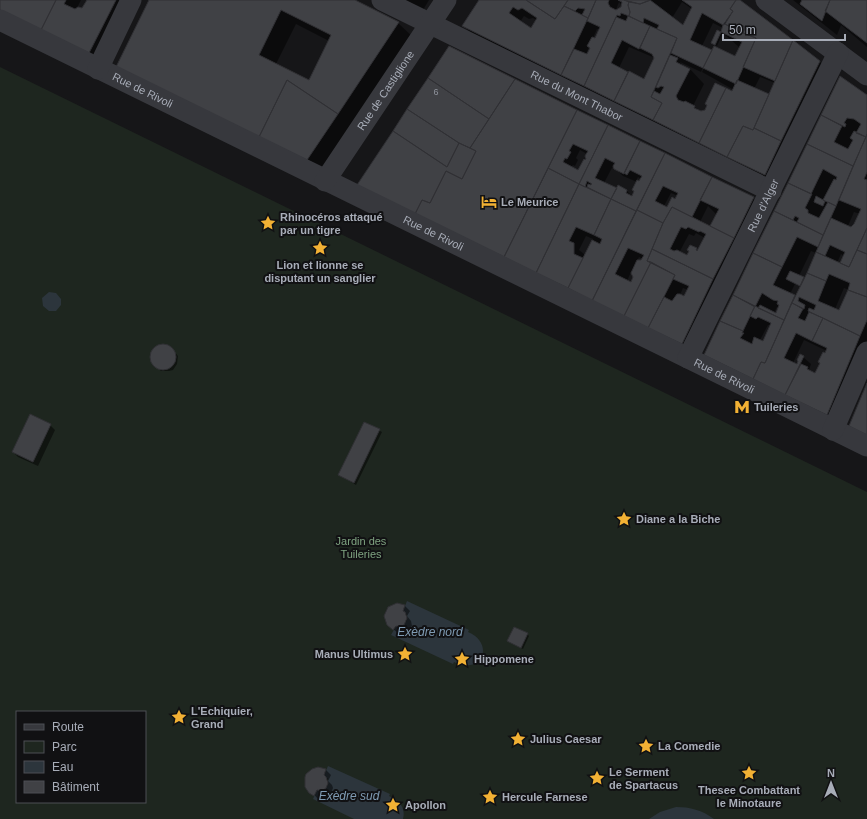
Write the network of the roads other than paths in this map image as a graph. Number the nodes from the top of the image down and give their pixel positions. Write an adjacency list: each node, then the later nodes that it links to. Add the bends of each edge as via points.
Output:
1 (131, 0): 8 (street)
2 (382, 0): 6 (street, Rue du Mont Thabor)
3 (446, 0): 6 (street, Rue de Castiglione)
4 (766, 0): 7 (street)
5 (0, 20): 8 (street, Rue de Rivoli)
6 (430, 23): 10 (street, Rue de Castiglione); 11 (street, Rue du Mont Thabor)
7 (838, 53): 9 (street); 11 (street, Rue d'Alger)
8 (98, 68): 10 (street, Rue de Rivoli)
9 (867, 75)
10 (325, 181): 13 (street, Rue de Rivoli)
11 (771, 192): 13 (street, Rue d'Alger)
12 (867, 352): 14 (street)
13 (688, 358): 14 (street, Rue de Rivoli)
14 (833, 430): 15 (street, Rue de Rivoli)
15 (867, 446)

